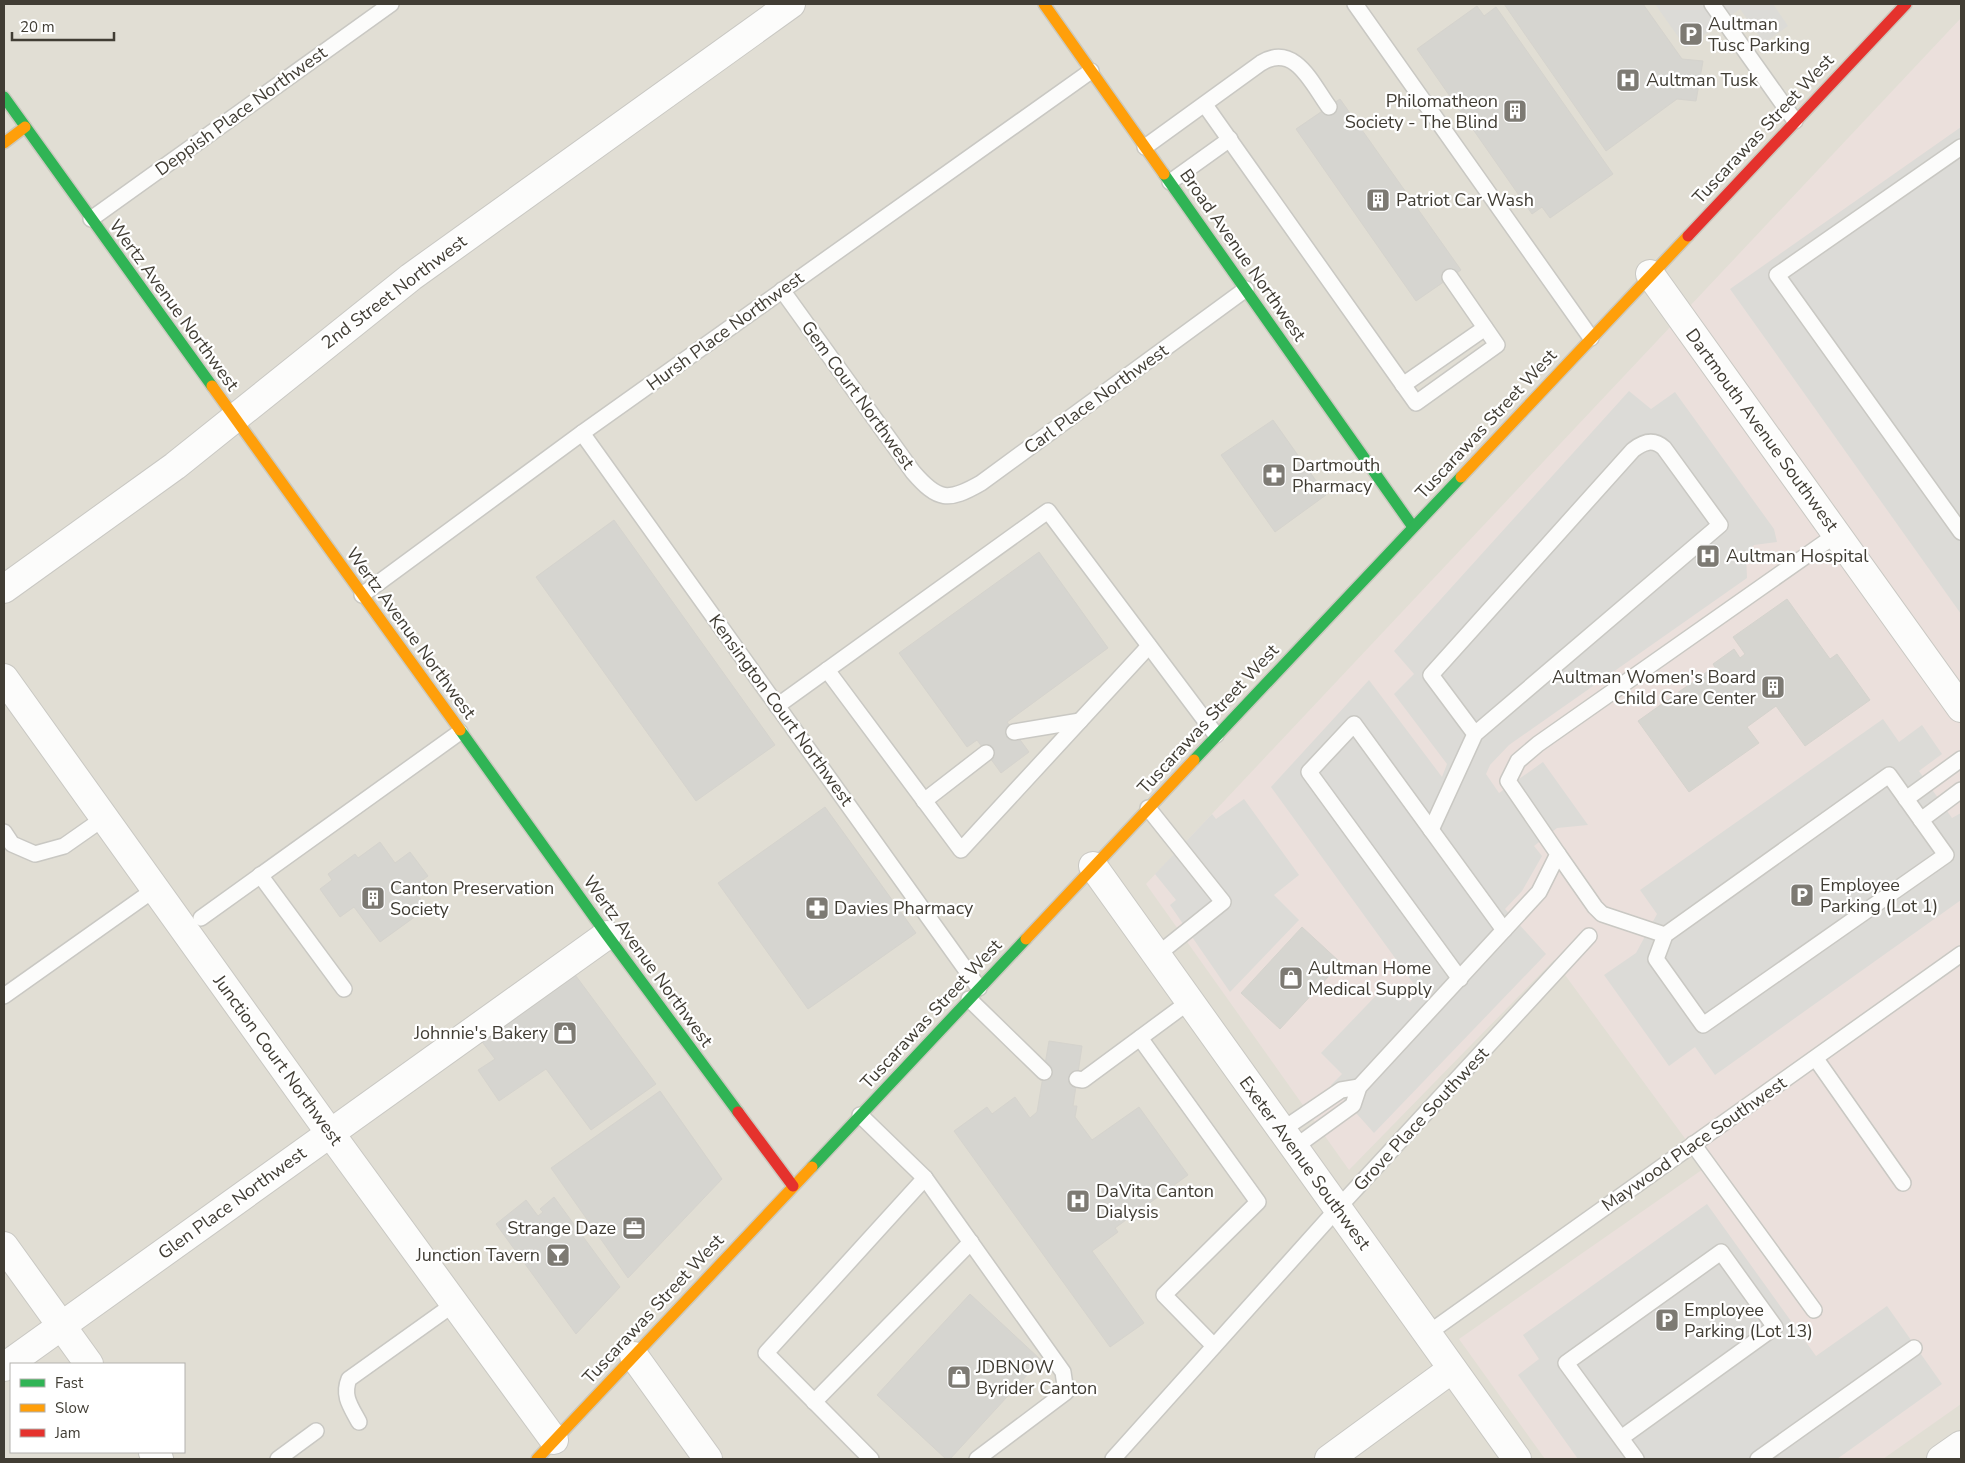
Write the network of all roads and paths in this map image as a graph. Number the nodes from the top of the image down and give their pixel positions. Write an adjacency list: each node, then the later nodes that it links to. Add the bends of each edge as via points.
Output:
1 (391, 4): 18 (lane, Deppish Place Northwest)
2 (791, 4): 26 (street, 2nd Street Northwest, via 411,277)
3 (1044, 4): 7 (main road, Broad Avenue Northwest)
4 (1355, 4): 24 (lane)
5 (1712, 4): 11 (lane)
6 (1906, 4): 11 (main road, Tuscarawas Street West)
7 (1091, 70): 15 (main road, Broad Avenue Northwest); 21 (lane, Hursh Place Northwest)
8 (4, 98): 12 (main road, Wertz Avenue Northwest)
9 (1205, 105): 10 (lane, via 1267,60 1283,57 1300,67); 13 (lane); 15 (lane)
10 (1328, 107)
11 (1795, 121): 19 (main road, Tuscarawas Street West)
12 (25, 127): 14 (main road); 18 (main road, Wertz Avenue Northwest)
13 (1230, 139): 17 (lane); 25 (lane)
14 (4, 143)
15 (1145, 147): 17 (main road, Broad Avenue Northwest)
16 (1961, 147): 30 (lane, via 1777,275)
17 (1170, 182): 22 (main road, Broad Avenue Northwest)
18 (91, 219): 26 (main road, Wertz Avenue Northwest)
19 (1650, 274): 24 (main road, Tuscarawas Street West); 31 (street, Dartmouth Avenue Southwest)
20 (1450, 277): 23 (lane)
21 (782, 290): 27 (lane, Hursh Place Northwest); 28 (lane, Gem Court Northwest, via 913,472)
22 (1246, 290): 28 (lane, Carl Place Northwest, via 981,483 967,491); 29 (main road, Broad Avenue Northwest)
23 (1485, 328): 25 (lane); 25 (lane, via 1497,345 1416,403)
24 (1591, 338): 29 (main road, Tuscarawas Street West)
25 (1403, 385)
26 (233, 418): 32 (street, 2nd Street Northwest, via 175,466); 33 (main road, Wertz Avenue Northwest)
27 (582, 433): 33 (lane, Hursh Place Northwest); 37 (lane, Kensington Court Northwest)
28 (939, 496)
29 (1413, 526): 43 (main road, Tuscarawas Street West)
30 (1961, 532)
31 (1837, 534): 38 (street, Dartmouth Avenue Southwest); 54 (lane, via 1538,744 1518,762 1508,781)
32 (4, 589)
33 (362, 595): 40 (main road, Wertz Avenue Northwest)
34 (1149, 646): 35 (lane, via 1048,511); 39 (lane); 43 (lane)
35 (827, 670): 37 (lane); 48 (lane)
36 (4, 678): 50 (street, Junction Court Northwest)
37 (777, 706): 67 (lane, Kensington Court Northwest)
38 (1961, 708)
39 (1080, 721): 41 (lane); 48 (lane, via 961,850)
40 (460, 732): 56 (lane); 60 (main road, Wertz Avenue Northwest)
41 (1014, 732)
42 (1475, 734): 42 (lane, via 1431,675 1633,450 1646,442 1659,444 1720,525); 52 (lane)
43 (1216, 736): 49 (main road, Tuscarawas Street West)
44 (986, 753): 48 (lane)
45 (1961, 759): 47 (lane)
46 (1961, 790): 51 (lane)
47 (1906, 799): 51 (lane); 61 (lane, via 1889,775)
48 (924, 801)
49 (1148, 808): 55 (main road, Tuscarawas Street West); 64 (lane, via 1223,902)
50 (104, 818): 53 (lane, via 64,846 35,854 12,844); 57 (street, Junction Court Northwest)
51 (1921, 820): 61 (lane, via 1946,855 1703,1025 1656,959)
52 (1431, 830): 59 (lane); 65 (lane, via 1354,724 1309,772)
53 (4, 832)
54 (1558, 854): 59 (lane, via 1539,892); 61 (lane, via 1602,914)
55 (1093, 866): 64 (street, Exeter Avenue Southwest); 67 (main road, Tuscarawas Street West)
56 (260, 875): 58 (lane); 66 (lane)
57 (155, 889): 68 (lane); 76 (street, Junction Court Northwest)
58 (201, 918)
59 (1509, 925): 65 (lane)
60 (607, 935): 76 (street, Glen Place Northwest); 81 (main road, Wertz Avenue Northwest)
61 (1665, 935)
62 (1590, 936): 82 (lane, Grove Place Southwest)
63 (1961, 954): 71 (lane, Maywood Place Southwest)
64 (1157, 955): 69 (street, Exeter Avenue Southwest)
65 (1460, 979): 74 (lane)
66 (344, 989)
67 (974, 993): 72 (lane, Kensington Court Northwest); 75 (main road, Tuscarawas Street West)
68 (4, 996)
69 (1190, 1001): 70 (lane); 77 (street, Exeter Avenue Southwest)
70 (1140, 1038): 73 (lane, via 1083,1080); 89 (lane, via 1258,1202 1164,1295)
71 (1816, 1059): 78 (lane, Maywood Place Southwest); 80 (lane)
72 (1044, 1072)
73 (1077, 1079)
74 (1359, 1088): 77 (lane, via 1341,1090); 77 (lane, via 1353,1105)
75 (860, 1115): 79 (lane); 81 (main road, Tuscarawas Street West)
76 (330, 1133): 85 (street, Junction Court Northwest); 87 (street, Glen Place Northwest)
77 (1288, 1139): 82 (street, Exeter Avenue Southwest)
78 (1693, 1144): 86 (lane); 88 (lane, Maywood Place Southwest)
79 (925, 1178): 83 (lane); 95 (lane, via 766,1353)
80 (1902, 1183)
81 (793, 1186): 91 (main road, Tuscarawas Street West)
82 (1338, 1208): 88 (street, Exeter Avenue Southwest); 89 (lane, Grove Place Southwest)
83 (971, 1242): 95 (lane); 104 (lane, via 1064,1372 1066,1392)
84 (4, 1246): 87 (street)
85 (454, 1304): 96 (lane, via 349,1379 348,1402); 100 (street, Junction Court Northwest)
86 (1814, 1310)
87 (62, 1326): 92 (street); 93 (street, Glen Place Northwest)
88 (1427, 1334): 94 (street, Exeter Avenue Southwest)
89 (1214, 1346): 105 (lane, Grove Place Southwest)
90 (1914, 1348): 109 (lane)
91 (634, 1356): 100 (main road, Tuscarawas Street West); 102 (street)
92 (88, 1363)
93 (4, 1367)
94 (1452, 1369): 106 (street); 107 (street, Exeter Avenue Southwest)
95 (814, 1402): 103 (lane)
96 (359, 1422)
97 (316, 1431): 101 (lane)
98 (1620, 1438): 98 (lane, via 1566,1363 1721,1252 1775,1327); 108 (lane)
99 (1961, 1444): 110 (street)
100 (545, 1450)
101 (278, 1459)
102 (708, 1459)
103 (871, 1459)
104 (977, 1459)
105 (1113, 1459)
106 (1329, 1459)
107 (1517, 1459)
108 (1636, 1459)
109 (1758, 1459)
110 (1940, 1459)

